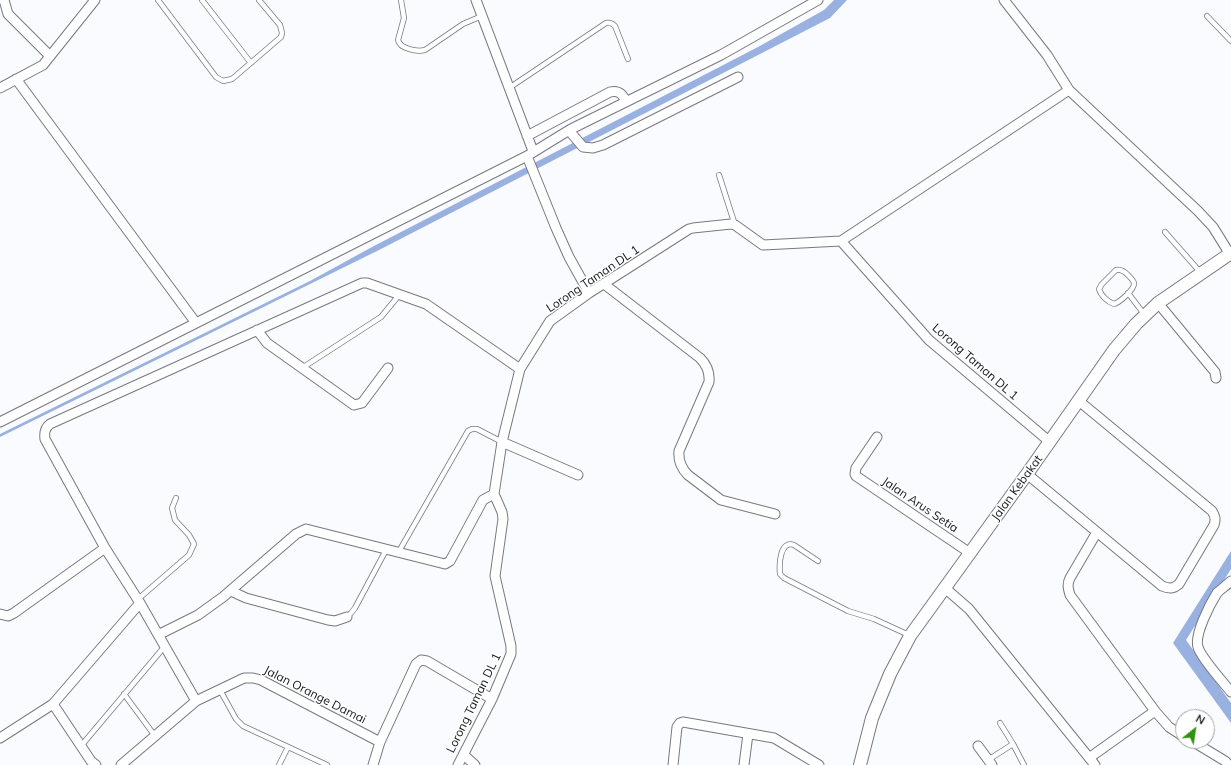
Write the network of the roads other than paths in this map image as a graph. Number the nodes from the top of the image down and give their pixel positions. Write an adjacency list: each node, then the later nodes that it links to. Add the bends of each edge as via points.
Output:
1 (4, 0): 13 (street, via 9,15)
2 (95, 0): 13 (street)
3 (158, 0): 15 (lane, via 219,80 232,79)
4 (202, 0): 15 (lane)
5 (258, 0): 15 (lane, via 280,25 282,33 279,40)
6 (401, 0): 10 (lane, via 404,18 399,43 401,46 420,51 463,24)
7 (476, 0): 10 (street)
8 (818, 0): 21 (street, via 722,54)
9 (1004, 0): 20 (street, via 1047,55)
10 (482, 16): 19 (street)
11 (1207, 16): 12 (lane)
12 (1231, 41)
13 (50, 56): 17 (street, via 43,65)
14 (628, 59): 19 (lane, via 615,26 610,22)
15 (251, 63)
16 (738, 77): 24 (street, via 604,145 593,148 583,146)
17 (16, 79): 18 (street); 39 (street)
18 (0, 88)
19 (508, 88): 25 (street)
20 (1069, 90): 30 (street); 31 (street, via 1198,211 1213,227)
21 (626, 102): 22 (street, via 622,94 614,91); 23 (street)
22 (579, 108): 23 (street); 25 (street)
23 (586, 122): 24 (street)
24 (571, 131): 26 (street)
25 (527, 136): 26 (street)
26 (530, 156): 34 (street, via 537,180 566,250); 39 (street)
27 (718, 175): 28 (lane)
28 (735, 225): 30 (street, via 763,245); 33 (street, Lorong Taman DL 1, via 689,229)
29 (1165, 232): 32 (lane)
30 (842, 241): 49 (street, Lorong Taman DL 1, via 929,340)
31 (1230, 254): 32 (street, Jalan Kebakat)
32 (1200, 273): 37 (street, Jalan Kebakat)
33 (604, 284): 34 (street, Lorong Taman DL 1); 54 (street, via 700,358 708,369 709,382 679,451 678,458 683,470 721,500)
34 (589, 293): 43 (street, Lorong Taman DL 1, via 552,320)
35 (1128, 293): 35 (lane, via 1133,287 1133,281 1122,270 1116,270 1100,286 1102,295 1111,303 1117,303); 38 (lane)
36 (400, 294): 40 (street, via 362,283); 41 (lane, via 382,316); 43 (street, via 427,304)
37 (1158, 303): 38 (street, Jalan Kebakat); 44 (street, via 1212,367)
38 (1145, 315): 45 (street, Jalan Kebakat, via 1114,350)
39 (196, 323): 46 (street)
40 (257, 330): 41 (street, via 267,343); 56 (street, via 50,424 44,430 45,439)
41 (302, 368): 42 (street, via 354,405 362,403)
42 (388, 368)
43 (520, 368): 48 (street, Lorong Taman DL 1)
44 (1216, 378)
45 (1079, 401): 49 (street, Jalan Kebakat); 55 (street, via 1212,511 1216,520 1179,584 1168,589)
46 (0, 422)
47 (877, 437): 59 (street, Jalan Arus Setia, via 856,468 856,476)
48 (502, 442): 51 (street); 52 (street, Lorong Taman DL 1); 58 (lane, via 477,429 468,431)
49 (1050, 442): 50 (street, Jalan Kebakat)
50 (1027, 474): 55 (street); 59 (street, Jalan Kebakat)
51 (578, 475)
52 (494, 494): 58 (street, via 483,500 448,563 442,564); 73 (street, Lorong Taman DL 1, via 503,519 495,576 512,654)
53 (176, 498): 64 (lane, via 172,508 176,520 194,544 189,555)
54 (775, 514)
55 (1097, 532): 76 (street, via 1070,578 1068,589)
56 (105, 548): 64 (street); 65 (street, via 14,613 8,616)
57 (386, 550): 58 (street); 63 (street, via 306,529 296,534); 66 (lane, via 355,608)
58 (398, 553)
59 (970, 553): 62 (street, Jalan Kebakat)
60 (818, 561): 68 (lane, via 794,545 787,544 782,551 780,574 848,611 874,618)
61 (1231, 581): 71 (street, via 1218,592 1198,630 1196,639 1201,654)
62 (945, 588): 68 (street, Jalan Kebakat); 90 (street, via 969,609)
63 (231, 591): 66 (street, via 246,598 328,620); 67 (street, via 198,615)
64 (139, 602): 67 (street); 75 (street)
65 (0, 614)
66 (346, 617)
67 (158, 635): 69 (street)
68 (910, 636): 101 (street, Jalan Kebakat, via 890,674 872,718)
69 (164, 646): 72 (lane); 74 (street)
70 (220, 690): 74 (street, Jalan Orange Damai); 82 (street, Jalan Orange Damai, via 244,678 257,678); 86 (lane, via 240,724)
71 (1231, 692)
72 (124, 694): 80 (lane); 84 (lane)
73 (492, 700): 82 (street, via 427,661 421,660 416,664); 88 (street, Lorong Taman DL 1)
74 (196, 701): 80 (street, Jalan Orange Damai)
75 (53, 704): 81 (street); 84 (street)
76 (1155, 711): 78 (street); 90 (street)
77 (1000, 723): 83 (lane)
78 (1175, 731)
79 (748, 734): 98 (street, via 680,723 677,728); 99 (street); 100 (street, via 774,738)
80 (155, 736): 92 (street, Jalan Orange Damai)
81 (0, 738)
82 (380, 742): 95 (street)
83 (1013, 744): 89 (lane); 102 (lane)
84 (81, 746): 91 (street)
85 (978, 746): 89 (street)
86 (288, 747): 93 (lane); 94 (lane)
87 (1206, 749): 103 (street)
88 (464, 755): 96 (street, Lorong Taman DL 1); 97 (street)
89 (990, 762)
90 (1092, 762)
91 (96, 765)
92 (121, 765)
93 (279, 765)
94 (327, 765)
95 (373, 765)
96 (458, 765)
97 (475, 765)
98 (673, 765)
99 (744, 765)
100 (819, 765)
101 (860, 765)
102 (1024, 765)
103 (1229, 765)

